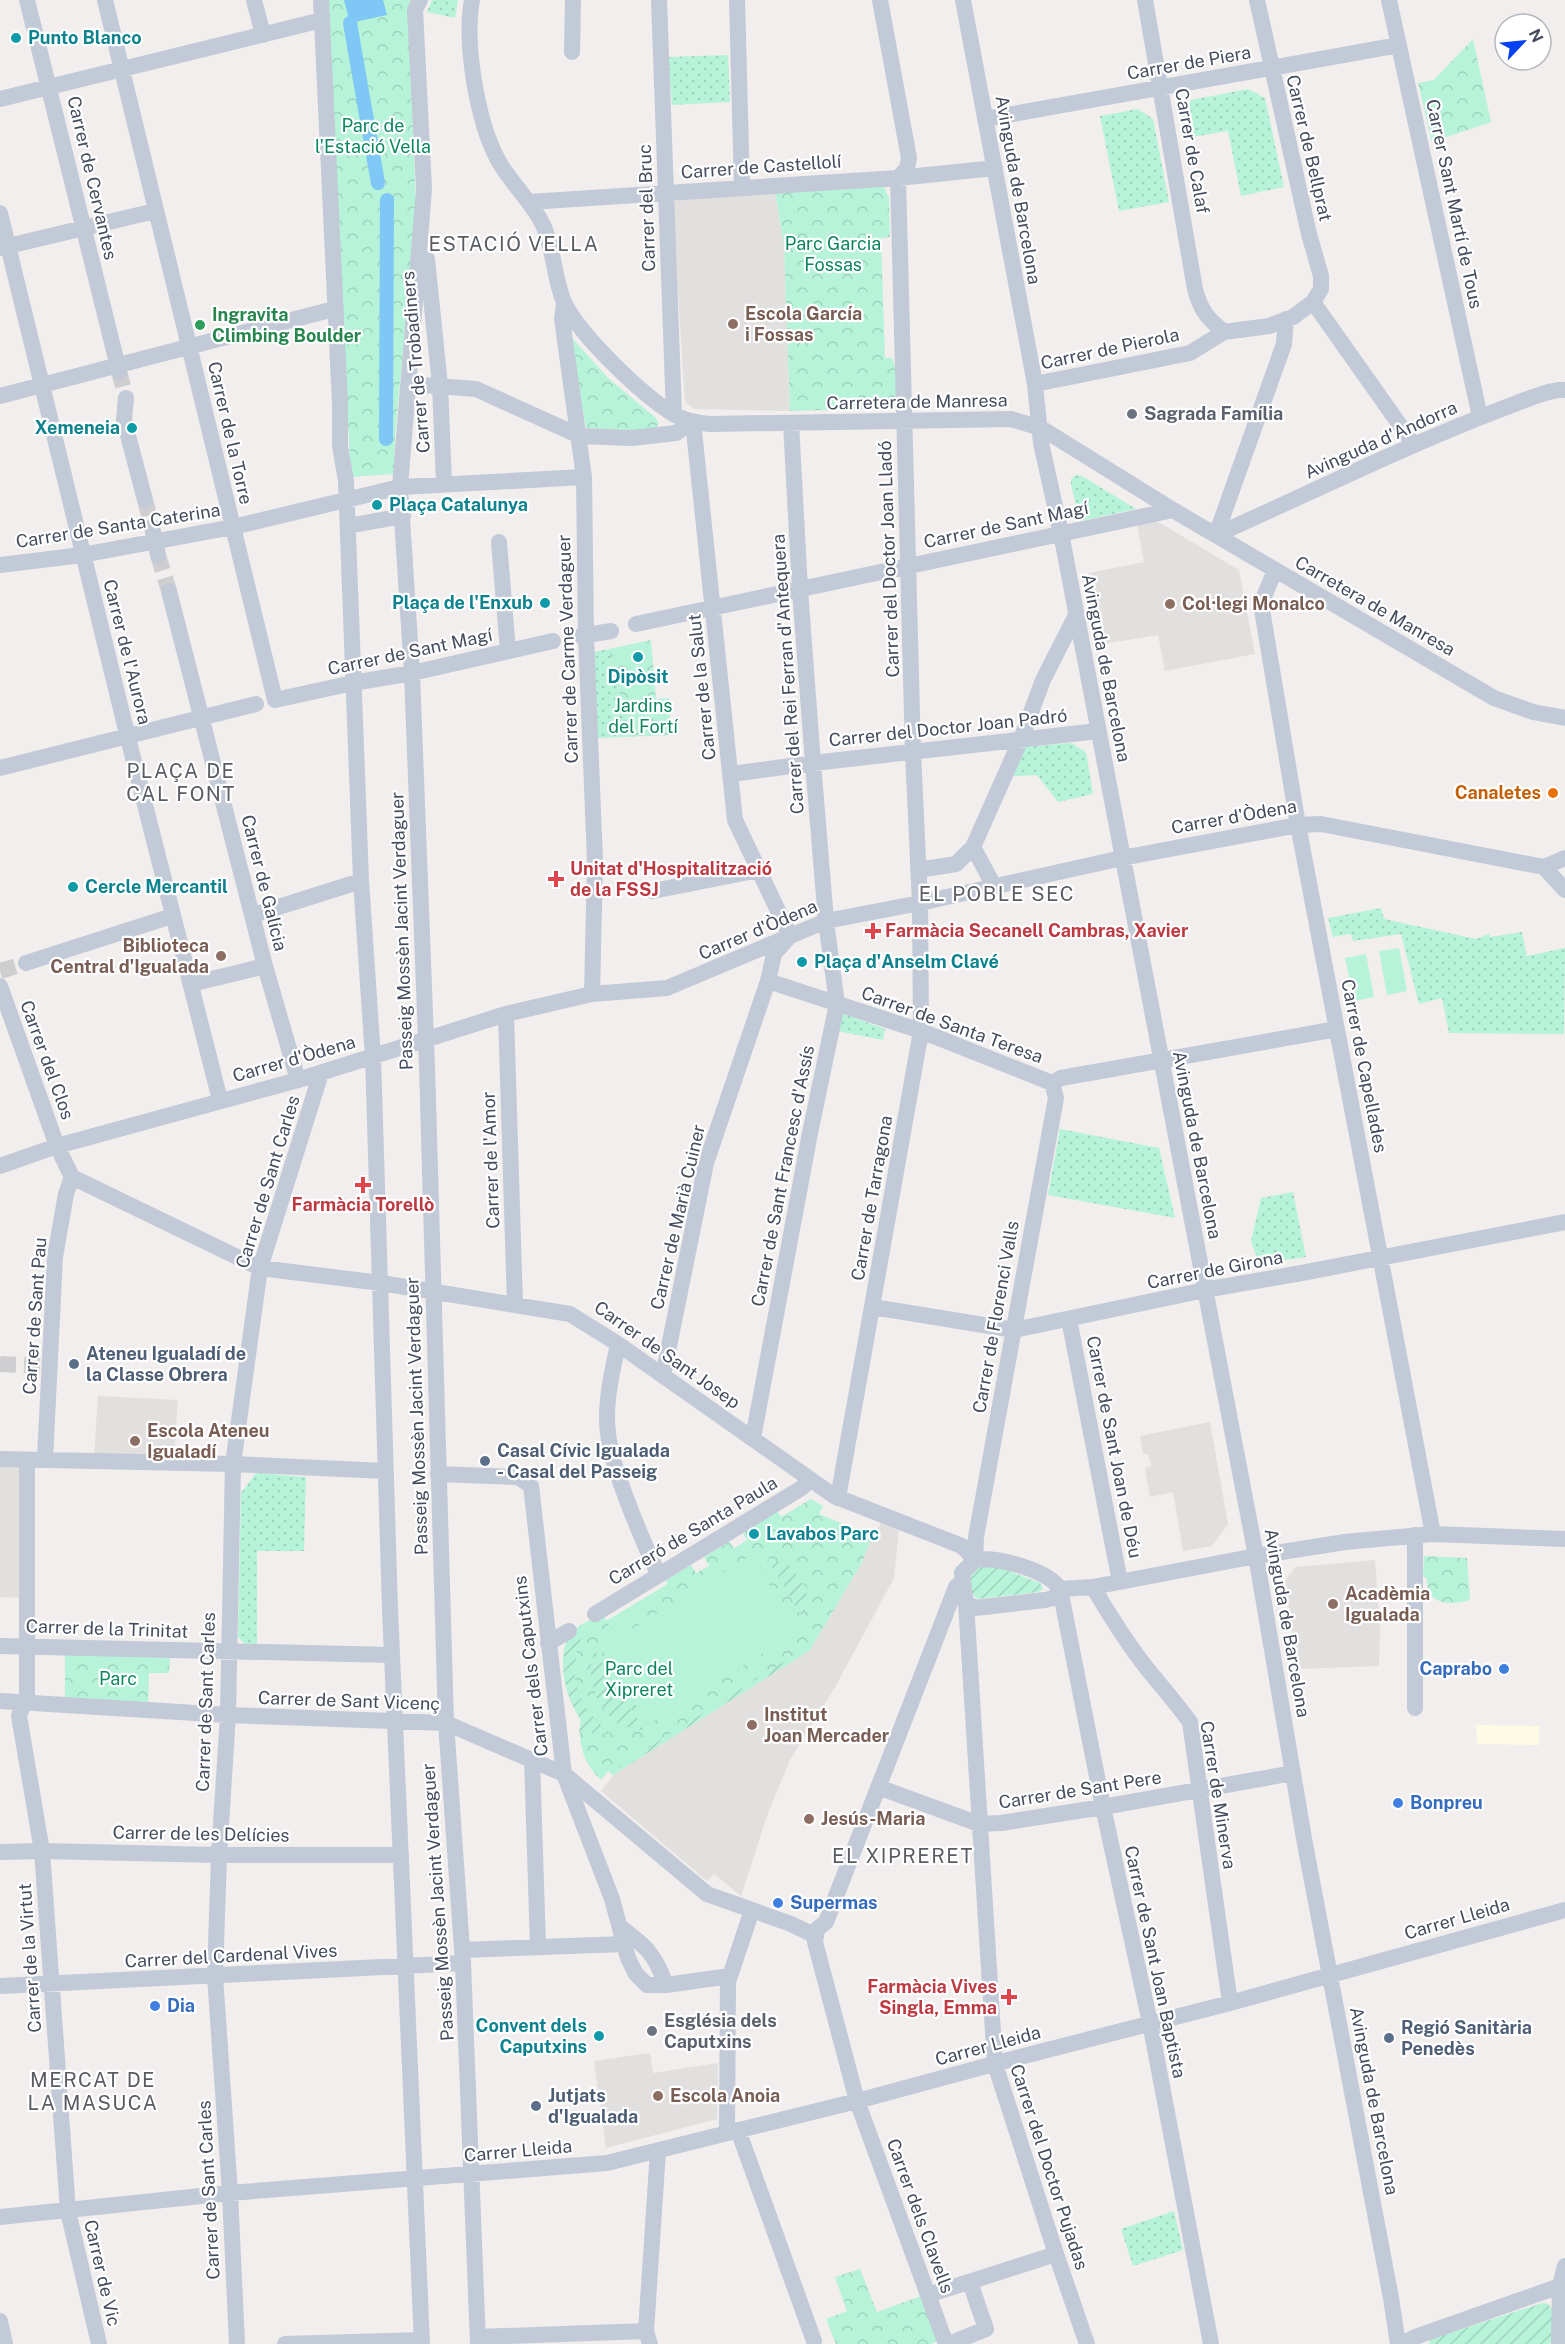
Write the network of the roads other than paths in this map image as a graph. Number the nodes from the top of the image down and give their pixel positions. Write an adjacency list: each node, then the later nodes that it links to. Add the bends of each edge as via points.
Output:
1 (27, 0): 21 (street, Carrer de Cervantes)
2 (105, 0): 20 (street, Carrer de la Torre)
3 (254, 0): 16 (street)
4 (321, 0): 15 (street, Passeig Mossèn Jacint Verdaguer)
5 (420, 0): 33 (street, Carrer de Trobadiners, via 416,10 424,189)
6 (472, 0): 29 (street, Carretera de Manresa, via 468,34 485,128 498,160)
7 (573, 0): 18 (street)
8 (659, 0): 28 (street, Carrer del Bruc)
9 (737, 0): 27 (street)
10 (879, 0): 26 (street, via 909,158 907,168)
11 (963, 0): 24 (street, Avinguda de Barcelona)
12 (1145, 0): 22 (street, Carrer de Calaf)
13 (1257, 0): 19 (street, Carrer de Bellprat)
14 (1389, 0): 17 (street, Carrer Sant Martí de Tous)
15 (322, 20): 16 (street); 37 (street, Passeig Mossèn Jacint Verdaguer)
16 (263, 35): 20 (street)
17 (1399, 45): 19 (street, Carrer de Piera); 50 (street, Carrer Sant Martí de Tous)
18 (573, 52)
19 (1271, 68): 22 (street, Carrer de Piera); 35 (street, Carrer de Bellprat, via 1321,276 1321,289)
20 (122, 69): 21 (street); 30 (street, Carrer de la Torre)
21 (50, 86): 23 (street); 32 (street, Carrer de Cervantes)
22 (1161, 88): 24 (street, Carrer de Piera); 39 (street, Carrer de Calaf, via 1195,289 1201,309)
23 (0, 99)
24 (985, 119): 25 (street, Avinguda de Barcelona)
25 (995, 168): 26 (street, Carrer de Castellolí); 43 (street, Avinguda de Barcelona)
26 (898, 178): 27 (street, Carrer de Castellolí); 51 (street, Carrer del Doctor Joan Lladó)
27 (742, 188): 28 (street, Carrer de Castellolí)
28 (666, 194): 29 (street, Carrer de Castellolí); 49 (street, Carrer del Bruc)
29 (529, 202): 36 (street, Carretera de Manresa, via 544,228)
30 (155, 211): 32 (street); 40 (street, Carrer de la Torre)
31 (0, 213): 34 (street, Carrer de l'Aurora)
32 (83, 229): 34 (street); 41 (street, Carrer de Cervantes)
33 (421, 238): 42 (street, Carrer de Trobadiners); 44 (street, Carrer de Trobadiners, via 427,253)
34 (4, 247): 45 (street, Carrer de l'Aurora)
35 (1313, 302): 38 (street); 56 (street)
36 (564, 304): 49 (street, Carretera de Manresa, via 579,328 615,365); 55 (street, Carrer de Carme Verdaguer, via 562,318)
37 (334, 309): 40 (street); 60 (street, Passeig Mossèn Jacint Verdaguer, via 340,446)
38 (1286, 319): 39 (street, via 1269,326); 67 (street, via 1284,344)
39 (1224, 332): 43 (street, Carrer de Pierola, via 1190,353)
40 (190, 346): 41 (street); 65 (street, Carrer de la Torre)
41 (119, 368): 45 (street)
42 (410, 384): 44 (street); 59 (street, Carrer de Trobadiners)
43 (1035, 384): 54 (street, Avinguda de Barcelona)
44 (440, 385): 55 (street, via 476,389); 58 (street, Carrer de Trobadiners)
45 (41, 386): 47 (street); 69 (street, Carrer de l'Aurora)
46 (1565, 390): 50 (street, Avinguda d'Andorra)
47 (0, 396)
48 (126, 399): 61 (street, via 124,420)
49 (674, 414): 52 (street, Carretera de Manresa)
50 (1480, 417): 56 (street, Avinguda d'Andorra)
51 (904, 421): 53 (street, Carretera de Manresa); 54 (street, Carretera de Manresa, via 1011,419); 71 (street, Carrer del Doctor Joan Lladó)
52 (691, 422): 53 (street, Carretera de Manresa); 55 (street, via 676,433 632,438); 77 (street, Carrer de la Salut)
53 (791, 423): 74 (street, Carrer del Rei Ferran d'Antequera)
54 (1041, 428): 62 (street, Carretera de Manresa); 66 (street, Avinguda de Barcelona)
55 (580, 436): 57 (street, Carrer de Carme Verdaguer)
56 (1414, 446): 67 (street, Avinguda d'Andorra)
57 (584, 477): 58 (street); 81 (street, Carrer de Carme Verdaguer)
58 (444, 483): 59 (street)
59 (400, 487): 60 (street); 63 (street, Passeig Mossèn Jacint Verdaguer)
60 (347, 499): 64 (street, Passeig Mossèn Jacint Verdaguer); 65 (street, Carrer de Santa Caterina)
61 (145, 500)
62 (1173, 510): 66 (street, Carrer de Sant Magí); 67 (street, Carretera de Manresa)
63 (403, 516): 64 (street); 84 (street, Passeig Mossèn Jacint Verdaguer)
64 (348, 526): 85 (street, Passeig Mossèn Jacint Verdaguer)
65 (233, 527): 69 (street, Carrer de Santa Caterina); 86 (street, Carrer de la Torre)
66 (1061, 533): 71 (street, Carrer de Sant Magí); 78 (street, Avinguda de Barcelona)
67 (1216, 535): 72 (street, Carretera de Manresa)
68 (499, 542): 83 (street, via 505,575)
69 (82, 555): 70 (street, Carrer de Santa Caterina); 91 (street, Carrer de l'Aurora)
70 (0, 565)
71 (909, 566): 74 (street, Carrer de Sant Magí); 93 (street, Carrer del Doctor Joan Lladó)
72 (1275, 570): 73 (street, Carretera de Manresa); 76 (street)
73 (1297, 583): 76 (street, via 1278,588); 89 (street, Carretera de Manresa, via 1494,698)
74 (800, 590): 77 (street, Carrer de Sant Magí); 94 (street, Carrer del Rei Ferran d'Antequera)
75 (169, 591): 88 (street, Carrer de Galícia)
76 (1261, 604): 97 (street, Carrer de Capellades)
77 (713, 608): 79 (street, Carrer de Sant Magí); 96 (street, Carrer de la Salut)
78 (1076, 615): 90 (street, Avinguda de Barcelona); 92 (street, via 1043,680)
79 (636, 624)
80 (611, 631): 81 (street)
81 (584, 635): 118 (street, Carrer de Carme Verdaguer, via 595,862)
82 (554, 641): 83 (street, Carrer de Sant Magí)
83 (508, 651): 84 (street, Carrer de Sant Magí)
84 (412, 673): 85 (street, Carrer de Sant Magí); 123 (street, Passeig Mossèn Jacint Verdaguer)
85 (353, 683): 86 (street, Carrer de Sant Magí); 104 (street, Passeig Mossèn Jacint Verdaguer)
86 (274, 700)
87 (256, 704): 88 (street)
88 (203, 717): 91 (street); 109 (street, Carrer de Galícia)
89 (1565, 718)
90 (1098, 731): 92 (street, Carrer del Doctor Joan Padró); 99 (street, Avinguda de Barcelona)
91 (128, 738): 95 (street); 110 (street, Carrer de l'Aurora)
92 (1021, 739): 93 (street, Carrer del Doctor Joan Padró); 98 (street)
93 (913, 753): 94 (street, Carrer del Doctor Joan Padró); 103 (street, Carrer del Doctor Joan Lladó)
94 (813, 763): 96 (street, Carrer del Doctor Joan Padró); 111 (street, Carrer del Rei Ferran d'Antequera)
95 (0, 768)
96 (731, 774): 102 (street, Carrer de la Salut, via 735,820)
97 (1298, 825): 99 (street, Carrer d'Òdena); 101 (street, Carrer d'Òdena, via 1321,824); 121 (street, Carrer de Capellades)
98 (973, 847): 103 (street, via 956,864); 105 (street)
99 (1122, 858): 105 (street, Carrer d'Òdena); 125 (street, Avinguda de Barcelona)
100 (1565, 858): 101 (street)
101 (1544, 867): 106 (street)
102 (759, 870): 107 (street); 112 (street, Carrer de la Salut)
103 (918, 870): 108 (street, Carrer del Doctor Joan Lladó)
104 (361, 881): 109 (street); 124 (street, Passeig Mossèn Jacint Verdaguer)
105 (994, 886): 108 (street, Carrer d'Òdena)
106 (1565, 890)
107 (653, 891)
108 (920, 903): 111 (street, Carrer d'Òdena); 122 (street, Carrer de Tarragona)
109 (253, 915): 114 (street, Carrer de Galícia)
110 (172, 916): 113 (street); 116 (street, Carrer de l'Aurora)
111 (826, 921): 112 (street, Carrer d'Òdena); 119 (street, Carrer de Sant Francesc d'Assís)
112 (790, 936): 115 (street, Carrer de Marià Cuiner, via 774,954); 118 (street, Carrer d'Òdena, via 667,988)
113 (26, 963)
114 (265, 966): 116 (street); 127 (street, Carrer de Galícia)
115 (768, 981): 119 (street, Carrer de Santa Teresa); 144 (street, Carrer de Marià Cuiner, via 706,1162)
116 (191, 984): 129 (street, Carrer de l'Aurora)
117 (0, 986): 130 (street, Carrer del Clos)
118 (592, 994): 120 (street, Carrer d'Òdena)
119 (837, 1004): 122 (street, Carrer de Santa Teresa); 145 (street, Carrer de Sant Francesc d'Assís)
120 (506, 1014): 123 (street, Carrer d'Òdena); 139 (street, Carrer de l'Amor)
121 (1337, 1029): 125 (street, Carrer de Santa Teresa); 134 (street, Carrer de Capellades)
122 (921, 1031): 128 (street, Carrer de Santa Teresa); 140 (street, Carrer de Tarragona)
123 (425, 1038): 124 (street, Carrer d'Òdena); 138 (street, Passeig Mossèn Jacint Verdaguer)
124 (373, 1056): 126 (street, Carrer d'Òdena); 136 (street, Passeig Mossèn Jacint Verdaguer)
125 (1161, 1061): 128 (street, Carrer de Santa Teresa, via 1058,1078); 137 (street, Avinguda de Barcelona)
126 (321, 1073): 127 (street, Carrer d'Òdena); 135 (street, Carrer de Sant Carles)
127 (298, 1080): 129 (street, Carrer d'Òdena)
128 (1052, 1083): 142 (street, Carrer de Florenci Valls, via 1056,1098)
129 (220, 1100): 130 (street, Carrer d'Òdena)
130 (57, 1146): 131 (street, Carrer d'Òdena); 132 (street, Carrer del Clos)
131 (0, 1166)
132 (72, 1177): 135 (street, Carrer de Sant Josep); 147 (street, Carrer de Sant Pau, via 56,1257)
133 (1565, 1222): 134 (street, Carrer de Girona)
134 (1380, 1258): 137 (street, Carrer de Girona); 154 (street, Carrer de Capellades)
135 (260, 1268): 136 (street, Carrer de Sant Josep); 149 (street, Carrer de Sant Carles)
136 (381, 1283): 138 (street, Carrer de Sant Josep); 150 (street, Passeig Mossèn Jacint Verdaguer)
137 (1205, 1290): 141 (street, Carrer de Girona); 157 (street, Avinguda de Barcelona)
138 (433, 1293): 139 (street, Carrer de Sant Josep); 151 (street, Passeig Mossèn Jacint Verdaguer)
139 (514, 1305): 143 (street, Carrer de Sant Josep, via 570,1314)
140 (873, 1307): 142 (street, Carrer de Girona); 153 (street, Carrer de Tarragona)
141 (1069, 1319): 142 (street, Carrer de Girona); 161 (street, Carrer de Sant Joan de Déu)
142 (1014, 1330): 158 (street, Carrer de Florenci Valls)
143 (618, 1344): 144 (street, Carrer de Sant Josep); 159 (street, via 609,1394 609,1438 618,1479)
144 (663, 1376): 145 (street, Carrer de Sant Josep)
145 (753, 1438): 152 (street, Carrer de Sant Josep)
146 (0, 1459): 148 (street)
147 (45, 1459): 148 (street); 149 (street)
148 (27, 1460): 169 (street, Carrer de la Virtut)
149 (233, 1464): 150 (street); 170 (street, Carrer de Sant Carles)
150 (385, 1471): 171 (street, Passeig Mossèn Jacint Verdaguer)
151 (438, 1474): 167 (street, Carrer dels Caputxins, via 518,1478 531,1486); 177 (street, Passeig Mossèn Jacint Verdaguer)
152 (811, 1480): 153 (street, Carrer de Sant Josep); 159 (street, Carreró de Santa Paula)
153 (838, 1498): 158 (street, Carrer de Sant Josep, via 962,1546)
154 (1433, 1534): 155 (street); 156 (street)
155 (1415, 1535): 157 (street); 174 (street)
156 (1565, 1539)
157 (1256, 1556): 161 (street); 179 (street, Avinguda de Barcelona)
158 (975, 1560): 160 (street, via 962,1573); 163 (street, via 997,1559 1024,1568)
159 (659, 1575): 165 (street, Carreró de Santa Paula)
160 (962, 1582): 164 (street, Carrer del Doctor Pujadas); 181 (street, via 956,1587)
161 (1120, 1582): 162 (street)
162 (1093, 1587): 163 (street); 182 (street, Carrer de Minerva, via 1113,1621 1190,1722)
163 (1060, 1589): 164 (street, via 1054,1598 1045,1600 975,1608); 183 (street, Carrer de Sant Joan Baptista)
164 (966, 1603): 184 (street, Carrer del Doctor Pujadas)
165 (595, 1614)
166 (569, 1630): 167 (street)
167 (548, 1643): 180 (street, Carrer dels Caputxins)
168 (0, 1646): 169 (street, Carrer de la Trinitat)
169 (27, 1646): 170 (street, Carrer de la Trinitat); 173 (street, Carrer de la Virtut, via 27,1695)
170 (228, 1652): 171 (street, Carrer de la Trinitat); 175 (street, Carrer de Sant Carles)
171 (392, 1655): 176 (street, Passeig Mossèn Jacint Verdaguer)
172 (0, 1701): 173 (street, Carrer de Sant Vicenç)
173 (22, 1704): 175 (street, Carrer de Sant Vicenç); 185 (street, Carrer de la Virtut, via 19,1716)
174 (1416, 1708)
175 (228, 1715): 176 (street, Carrer de Sant Vicenç); 187 (street, Carrer de Sant Carles)
176 (395, 1722): 177 (street, Carrer de Sant Vicenç); 188 (street, Passeig Mossèn Jacint Verdaguer)
177 (446, 1723): 178 (street, Carrer de Sant Vicenç); 195 (street, Passeig Mossèn Jacint Verdaguer)
178 (532, 1760): 180 (street, Carrer de Sant Vicenç); 194 (street)
179 (1293, 1773): 182 (street, Carrer de Sant Pere); 199 (street, Avinguda de Barcelona)
180 (564, 1774): 189 (street, Carrer de Sant Vicenç, via 707,1894); 191 (street, Carrer dels Caputxins)
181 (878, 1786): 184 (street, Carrer de Sant Pere); 192 (street, via 826,1922 817,1929)
182 (1198, 1792): 183 (street, Carrer de Sant Pere); 204 (street, Carrer de Minerva)
183 (1103, 1808): 184 (street, Carrer de Sant Pere); 205 (street, Carrer de Sant Joan Baptista)
184 (979, 1824): 206 (street, Carrer del Doctor Pujadas)
185 (42, 1851): 186 (street, Carrer de les Delícies); 187 (street, Carrer de les Delícies); 201 (street, Carrer de la Virtut)
186 (0, 1852)
187 (219, 1855): 188 (street, Carrer de les Delícies); 197 (street, Carrer de Sant Carles)
188 (401, 1855): 196 (street, Passeig Mossèn Jacint Verdaguer)
189 (752, 1910): 192 (street, Carrer de Sant Vicenç); 198 (street)
190 (1565, 1910): 199 (street, Carrer Lleida)
191 (620, 1927): 193 (street, Carrer dels Caputxins); 202 (street, via 658,1961)
192 (816, 1936): 207 (street)
193 (624, 1944): 194 (street, Carrer del Cardenal Vives); 202 (street, Carrer dels Caputxins, via 636,1974 647,1985)
194 (538, 1946): 195 (street, Carrer del Cardenal Vives)
195 (463, 1957): 196 (street, Carrer del Cardenal Vives); 210 (street, Passeig Mossèn Jacint Verdaguer)
196 (407, 1967): 197 (street, Carrer del Cardenal Vives); 211 (street, Passeig Mossèn Jacint Verdaguer)
197 (215, 1976): 201 (street, Carrer del Cardenal Vives); 212 (street, Carrer de Sant Carles)
198 (730, 1976): 202 (street, Carrer dels Caputxins); 208 (street)
199 (1330, 1976): 204 (street, Carrer Lleida); 220 (street, Avinguda de Barcelona)
200 (0, 1978): 203 (street)
201 (52, 1983): 203 (street, Carrer del Cardenal Vives); 213 (street, Carrer de la Virtut)
202 (666, 1985)
203 (0, 1986)
204 (1230, 2003): 205 (street, Carrer Lleida)
205 (1150, 2024): 206 (street, Carrer Lleida); 234 (street, Carrer de Sant Joan Baptista)
206 (995, 2064): 207 (street, Carrer Lleida); 215 (street, Carrer del Doctor Pujadas)
207 (857, 2101): 208 (street, Carrer Lleida); 219 (street, Carrer dels Clavells)
208 (733, 2131): 209 (street, Carrer Lleida); 224 (street)
209 (658, 2151): 210 (street, Carrer Lleida, via 607,2163); 222 (street)
210 (472, 2174): 211 (street, Carrer Lleida); 223 (street, Passeig Mossèn Jacint Verdaguer)
211 (413, 2180): 212 (street, Carrer Lleida); 225 (street, Passeig Mossèn Jacint Verdaguer)
212 (230, 2193): 213 (street, Carrer Lleida); 230 (street, Carrer de Sant Carles)
213 (68, 2211): 214 (street, Carrer Lleida); 229 (street, Carrer de Vic)
214 (0, 2217)
215 (1056, 2254): 217 (street); 233 (street, Carrer del Doctor Pujadas)
216 (1565, 2266): 218 (street)
217 (970, 2282): 219 (street); 232 (street, via 986,2329)
218 (1560, 2286): 226 (street); 236 (street)
219 (928, 2295): 232 (street, Carrer dels Clavells)
220 (1391, 2298): 226 (street); 235 (street, Avinguda de Barcelona)
221 (0, 2321): 228 (street)
222 (648, 2338): 223 (street)
223 (478, 2341)
224 (814, 2341)
225 (422, 2342): 227 (street)
226 (1412, 2342)
227 (328, 2343): 231 (street)
228 (5, 2344)
229 (99, 2344)
230 (237, 2344)
231 (285, 2344)
232 (947, 2344)
233 (1087, 2344)
234 (1211, 2344)
235 (1398, 2344)
236 (1559, 2344)

